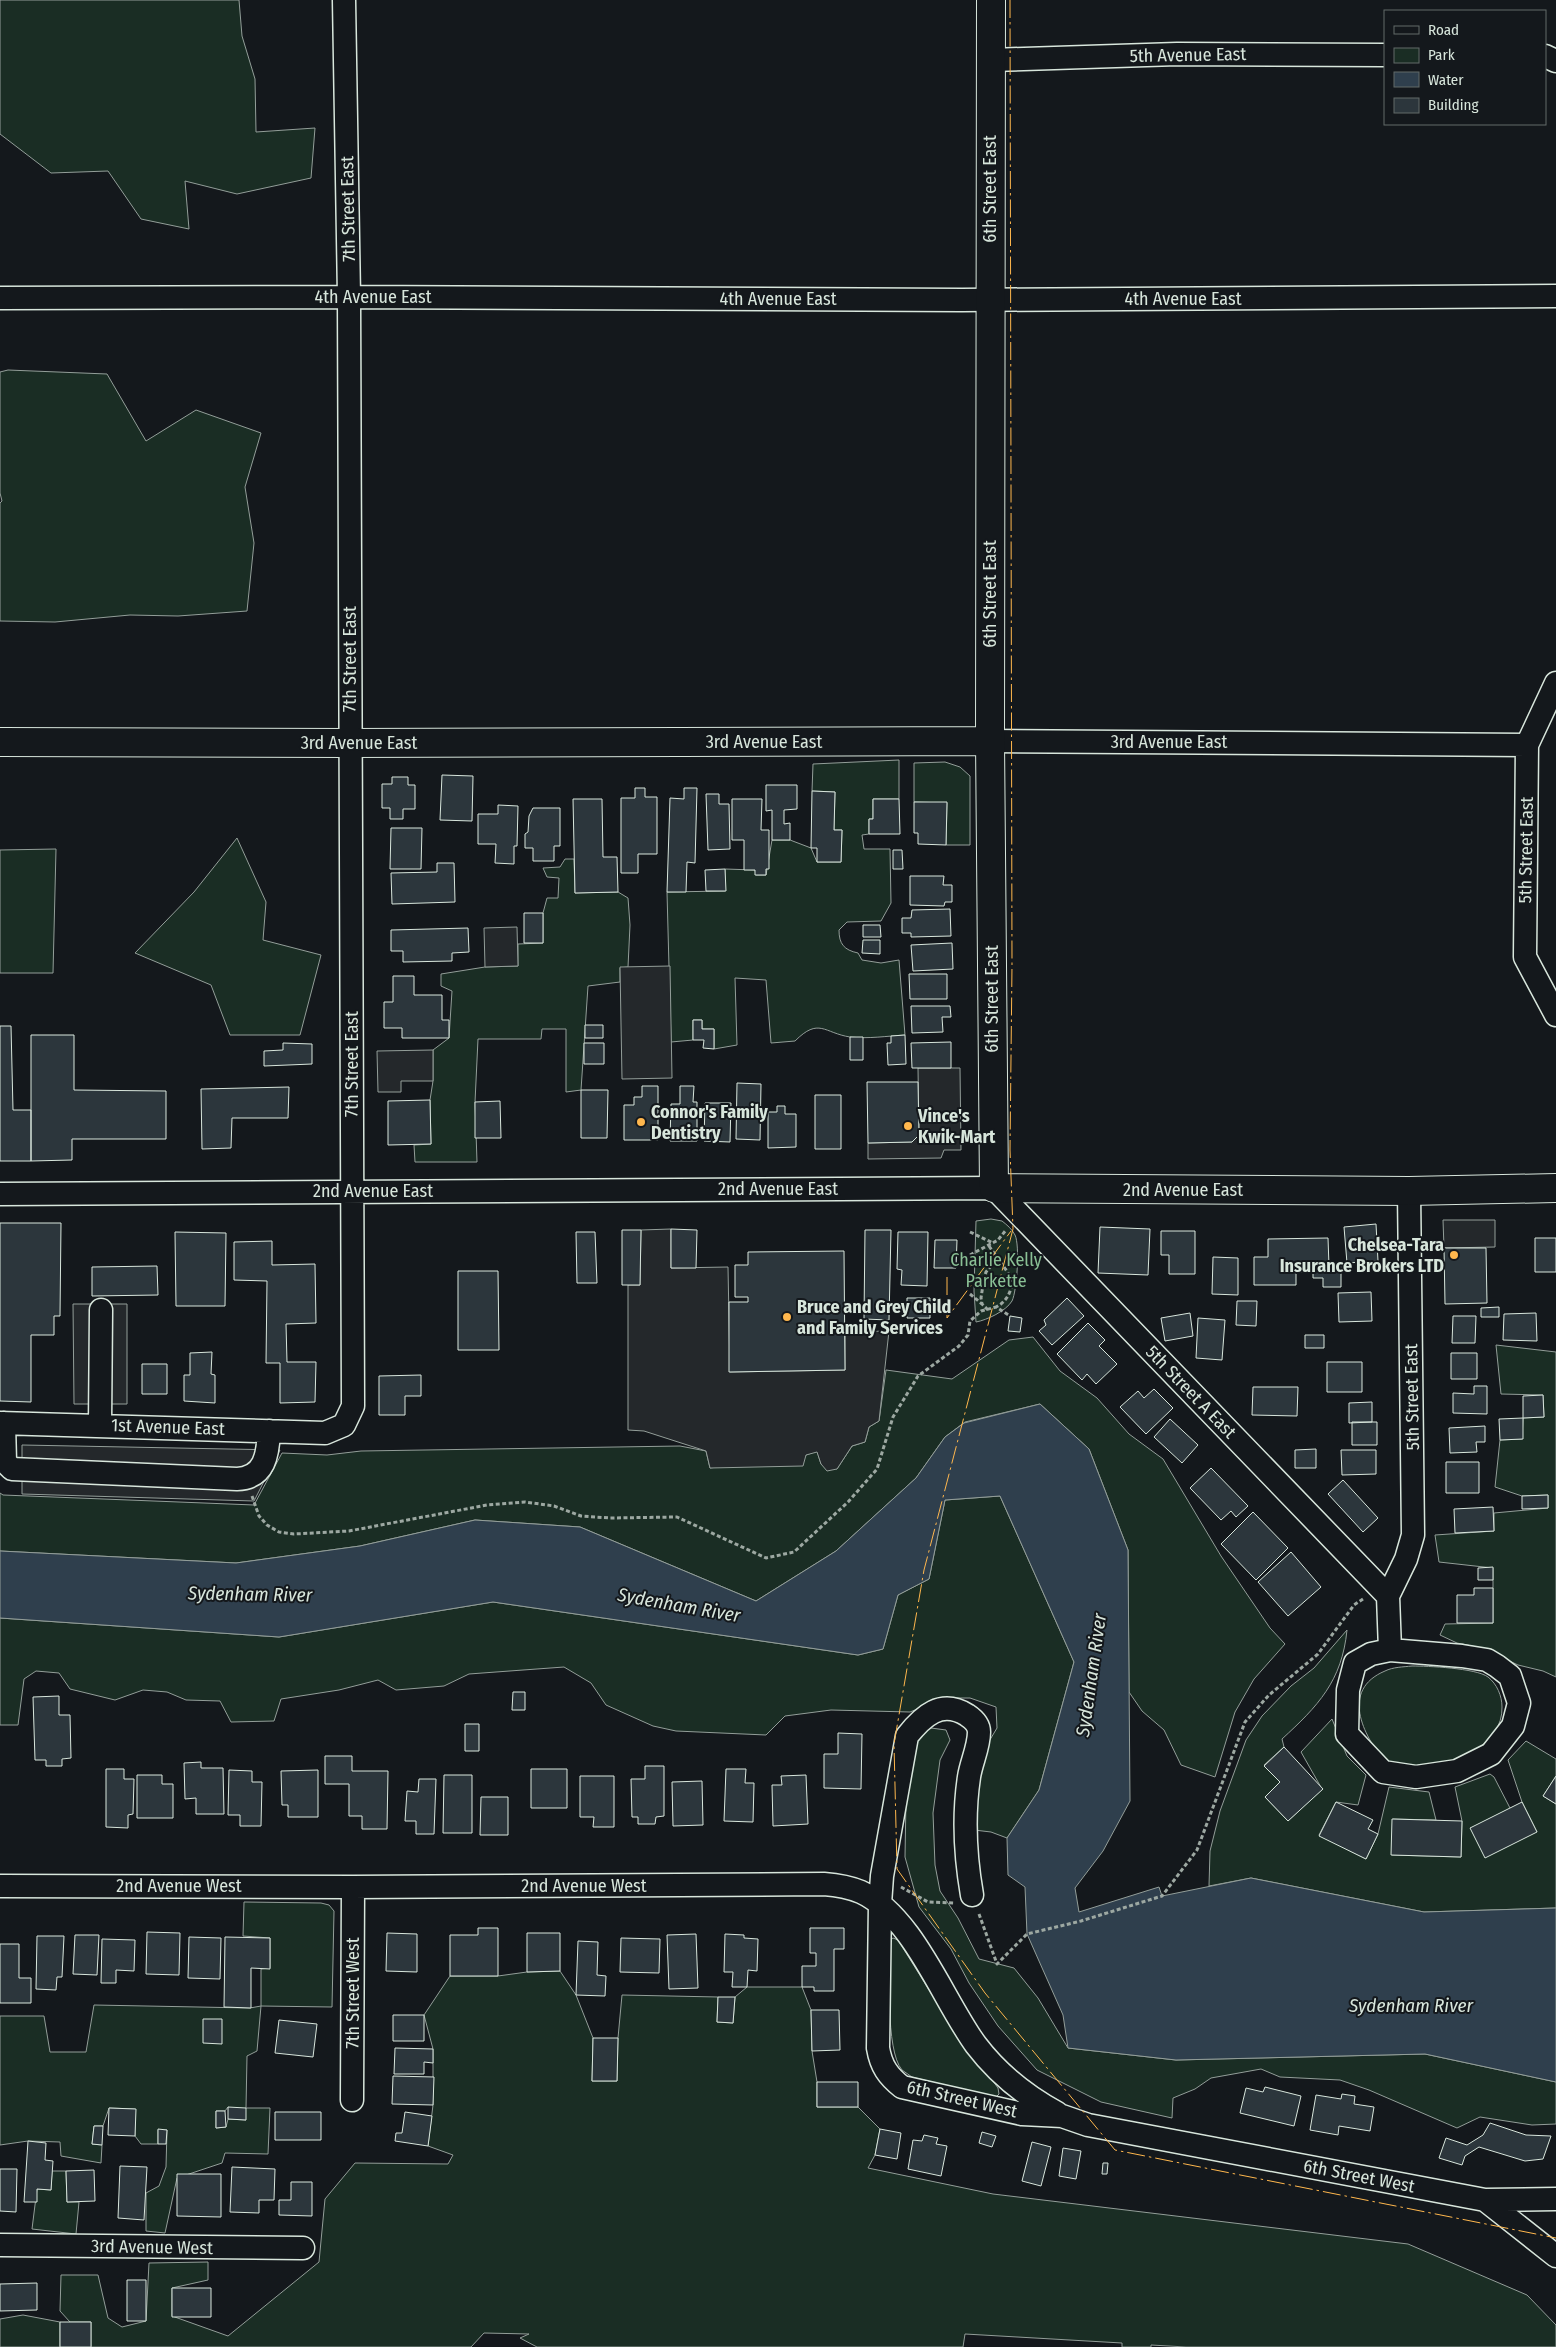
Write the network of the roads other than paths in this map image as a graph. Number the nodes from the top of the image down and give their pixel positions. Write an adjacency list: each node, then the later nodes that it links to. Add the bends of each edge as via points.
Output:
1 (344, 0): 6 (street, 7th Street East)
2 (991, 0): 4 (main road, 6th Street East)
3 (1384, 55): 4 (street, 5th Avenue East, via 1177,54)
4 (991, 60): 8 (main road, 6th Street East)
5 (1556, 296): 8 (street, 4th Avenue East)
6 (349, 297): 7 (street, 4th Avenue East); 8 (street, 4th Avenue East); 12 (street, 7th Street East)
7 (0, 298)
8 (990, 300): 10 (main road, 6th Street East)
9 (1556, 683): 13 (street, 5th Street East)
10 (990, 741): 12 (main road, 3rd Avenue East); 13 (street, 3rd Avenue East); 15 (main road, 6th Street East)
11 (0, 742): 12 (main road, 3rd Avenue East)
12 (350, 743): 17 (street, 7th Street East)
13 (1527, 745): 14 (street, 5th Street East, via 1525,957)
14 (1556, 1015)
15 (994, 1188): 17 (street, 2nd Avenue East); 18 (main road, 2nd Avenue East); 25 (street, 5th Street A East)
16 (1556, 1188): 18 (main road, 2nd Avenue East)
17 (352, 1191): 19 (street, 2nd Avenue East); 23 (street, 7th Street East, via 353,1406 344,1425)
18 (1410, 1192): 25 (street, 5th Street East, via 1414,1535)
19 (0, 1194)
20 (101, 1310): 22 (street)
21 (2, 1423): 22 (street, 1st Avenue East); 24 (street, via 5,1462 12,1469 247,1478 253,1476 264,1462)
22 (100, 1425): 24 (street, 1st Avenue East)
23 (335, 1430): 24 (street, 1st Avenue East)
24 (269, 1431)
25 (1388, 1596): 26 (street)
26 (1390, 1650): 26 (street, via 1371,1654 1355,1663 1348,1690 1347,1734 1362,1752 1383,1772 1416,1777 1457,1771 1491,1754 1512,1726 1519,1703 1510,1676 1487,1660)
27 (0, 1886): 28 (street, 2nd Avenue West)
28 (353, 1887): 30 (street, 2nd Avenue West, via 824,1884 862,1892); 31 (street, 7th Street West)
29 (975, 1903): 30 (street, 6th Street West, via 967,1866 964,1807 979,1732 975,1720 955,1708 938,1709 918,1722 907,1736)
30 (880, 1904): 32 (street, 2nd Avenue West, via 905,1930 977,2046 1010,2082); 32 (street, 6th Street West, via 878,2048 881,2064 890,2077 902,2087 1022,2114)
31 (352, 2100)
32 (1062, 2116): 34 (street, 6th Street West, via 1088,2125)
33 (1556, 2199): 34 (street)
34 (1485, 2200): 37 (street)
35 (0, 2245): 36 (street, 3rd Avenue West)
36 (303, 2248)
37 (1556, 2256)

